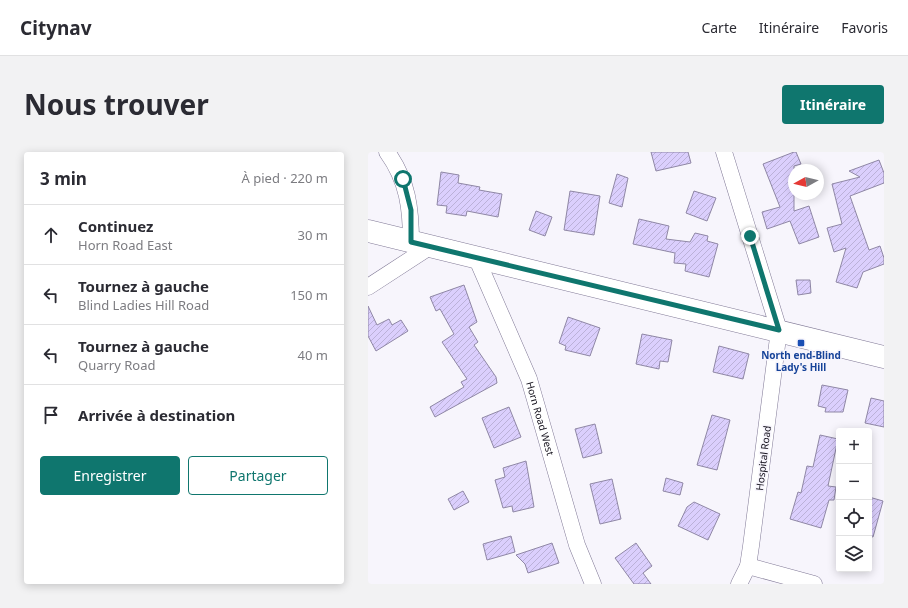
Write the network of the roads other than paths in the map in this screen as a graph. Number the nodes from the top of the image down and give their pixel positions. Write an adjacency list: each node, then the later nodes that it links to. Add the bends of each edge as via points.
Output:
1 (387, 152): 4 (street, via 403,179)
2 (724, 152): 7 (street)
3 (368, 231): 4 (street)
4 (421, 244): 5 (street); 6 (street)
5 (476, 258): 7 (street); 10 (street, Horn Road West, via 529,379 577,545)
6 (368, 287)
7 (779, 330): 8 (street); 9 (street, Hospital Road)
8 (884, 358)
9 (748, 566): 11 (street, Hospital Road); 12 (street)
10 (593, 584)
11 (739, 584)
12 (814, 584)

